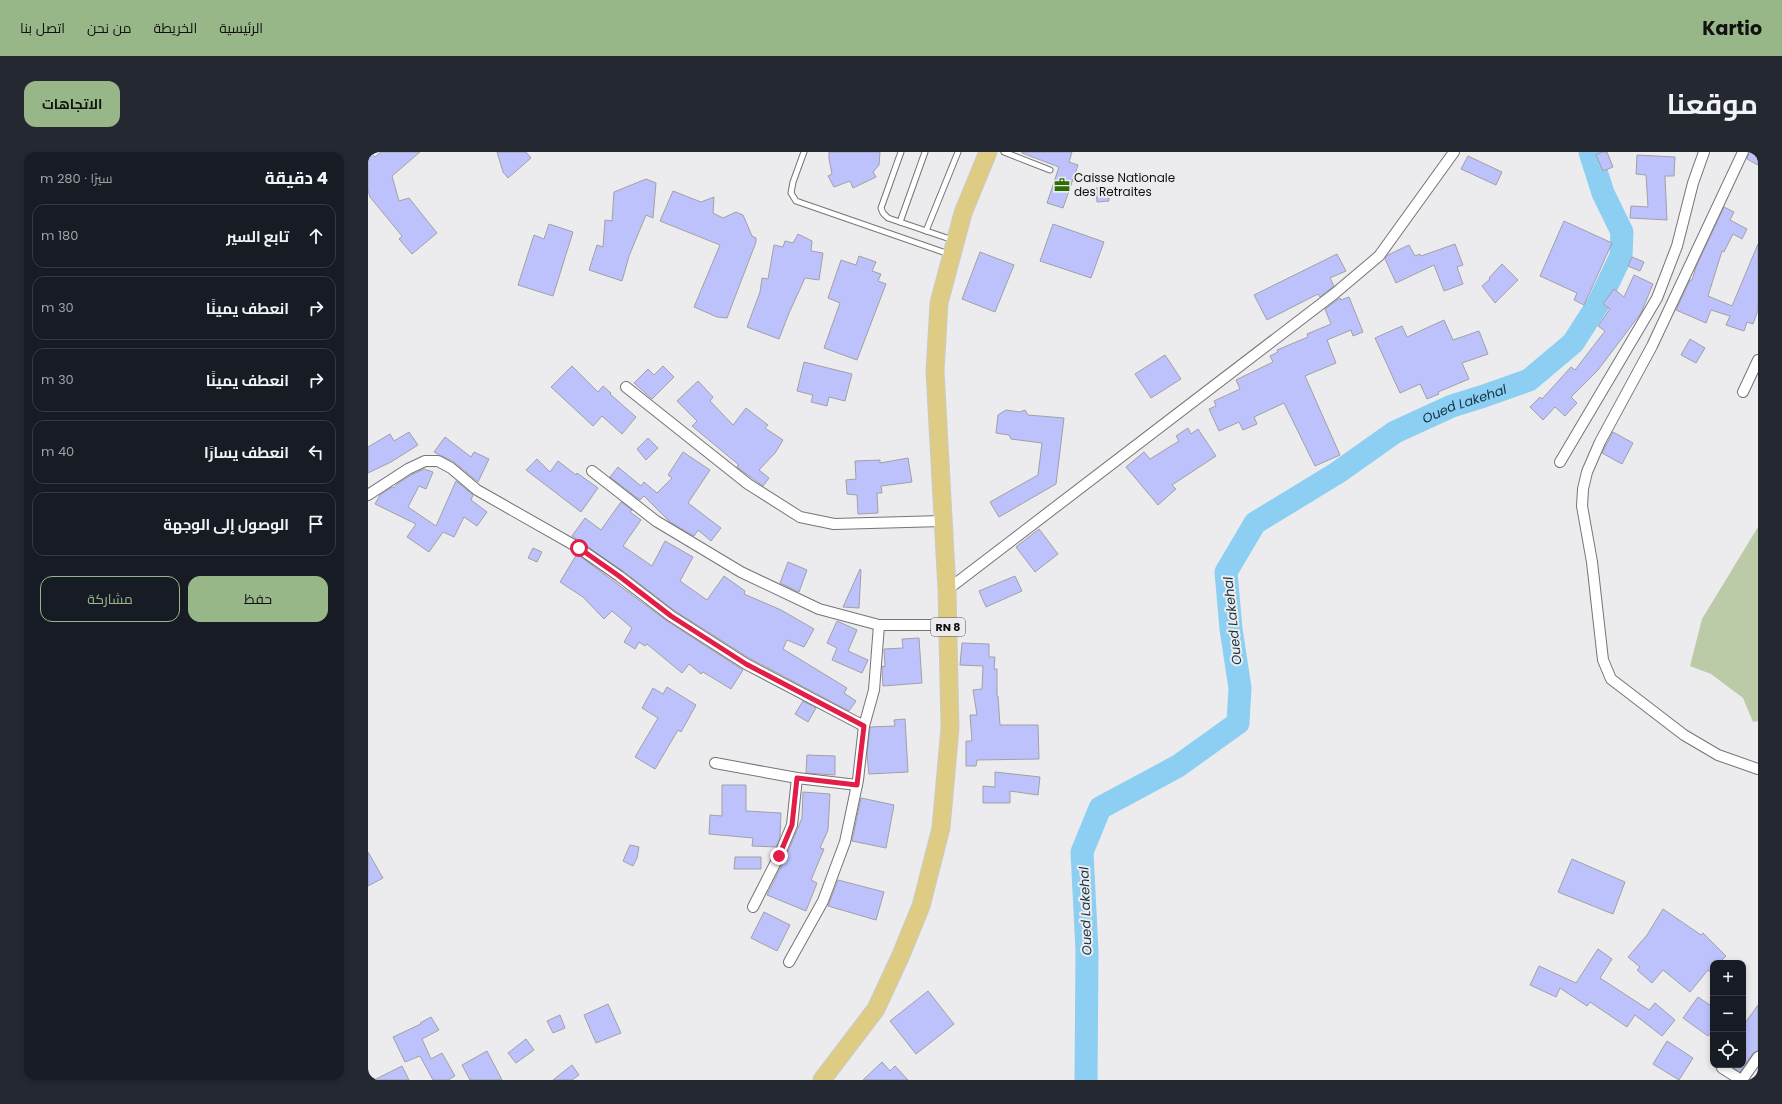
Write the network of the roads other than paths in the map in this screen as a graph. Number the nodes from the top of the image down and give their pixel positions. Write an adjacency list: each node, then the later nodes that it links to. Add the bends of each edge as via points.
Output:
1 (804, 152): 13 (lane, via 791,193 796,201)
2 (901, 152): 11 (lane, via 882,208 883,214 888,218)
3 (925, 152): 11 (lane)
4 (958, 152): 12 (lane)
5 (988, 152): 13 (highway, RN 8, via 963,213)
6 (1004, 152): 10 (lane)
7 (1454, 152): 21 (street, via 1379,256 1334,294)
8 (1704, 152): 17 (street, via 1693,183 1677,246 1657,298)
9 (1743, 152): 26 (street, via 1652,346 1600,442 1586,478 1582,506 1592,562 1602,652 1611,679 1684,735 1718,754)
10 (1050, 170)
11 (900, 222): 12 (lane)
12 (926, 231): 13 (lane)
13 (954, 248): 20 (highway, RN 8, via 939,303 935,370)
14 (1758, 360): 16 (street)
15 (626, 387): 20 (street, via 748,484 800,516 834,524)
16 (1743, 392)
17 (1560, 462)
18 (592, 471): 22 (street, via 656,521 741,572 820,609)
19 (368, 494): 24 (street, via 408,469 425,461 438,461 451,468 477,490 579,548 671,616 746,664)
20 (943, 521): 21 (highway, RN 8)
21 (947, 590): 23 (highway, RN 8)
22 (879, 624): 23 (street); 24 (street, via 874,690)
23 (948, 625): 33 (highway, RN 8, via 950,728 941,828 921,906 876,1009)
24 (864, 726): 28 (street)
25 (715, 763): 27 (street)
26 (1758, 769)
27 (797, 778): 28 (street); 29 (street, via 792,825)
28 (857, 785): 30 (street, via 846,842 823,901)
29 (753, 907)
30 (789, 962)
31 (1758, 1057): 34 (street)
32 (1722, 1068): 34 (street)
33 (822, 1080)
34 (1742, 1080)

